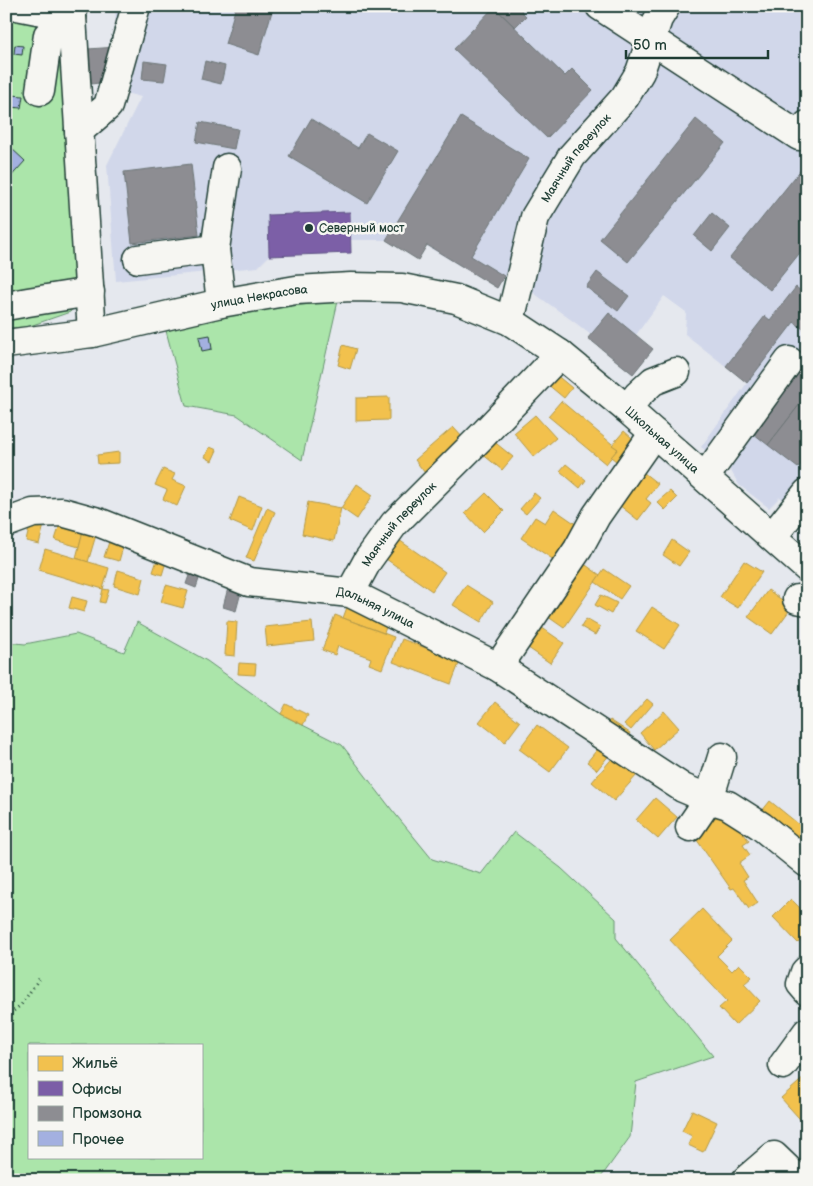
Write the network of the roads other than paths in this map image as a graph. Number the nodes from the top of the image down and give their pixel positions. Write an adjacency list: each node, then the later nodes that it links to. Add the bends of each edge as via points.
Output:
1 (17, 6): 5 (street)
2 (136, 6): 9 (street, via 108,106)
3 (600, 6): 6 (street)
4 (666, 6): 6 (street, Маячный переулок)
5 (70, 10): 7 (street, via 48,35); 9 (street)
6 (650, 40): 8 (street, via 799,136); 16 (street, Маячный переулок, via 640,72 625,97 572,156 535,217)
7 (40, 91)
8 (807, 125)
9 (79, 131): 13 (street)
10 (227, 168): 11 (street)
11 (215, 249): 12 (street); 14 (street)
12 (138, 259)
13 (90, 292): 15 (street); 17 (street)
14 (221, 304): 16 (street, улица Некрасова, via 296,290 402,288 456,299); 17 (street, улица Некрасова)
15 (6, 306)
16 (510, 321): 19 (street, Школьная улица)
17 (92, 333): 18 (street, улица Некрасова)
18 (6, 344)
19 (560, 354): 22 (street, Школьная улица); 29 (street, Маячный переулок, via 394,524 368,560)
20 (789, 361): 24 (street)
21 (676, 372): 22 (street, via 653,381)
22 (627, 409): 23 (street, Школьная улица)
23 (654, 433): 24 (street, Школьная улица); 30 (street)
24 (705, 478): 27 (street, Школьная улица)
25 (807, 493): 27 (street)
26 (6, 523): 29 (street, Дальняя улица, via 32,513 62,512 98,522 249,582)
27 (772, 537): 28 (street, Школьная улица)
28 (807, 568)
29 (350, 593): 30 (street, Дальняя улица)
30 (498, 667): 32 (street, Дальняя улица, via 683,788)
31 (722, 757): 32 (street)
32 (709, 799): 33 (street); 34 (street, Дальняя улица, via 728,805)
33 (690, 827)
34 (807, 863)
35 (807, 970): 36 (street, via 801,984)
36 (807, 991)
37 (807, 1032): 38 (street)
38 (783, 1065)
39 (746, 1180): 40 (street, via 774,1156)
40 (799, 1180)

